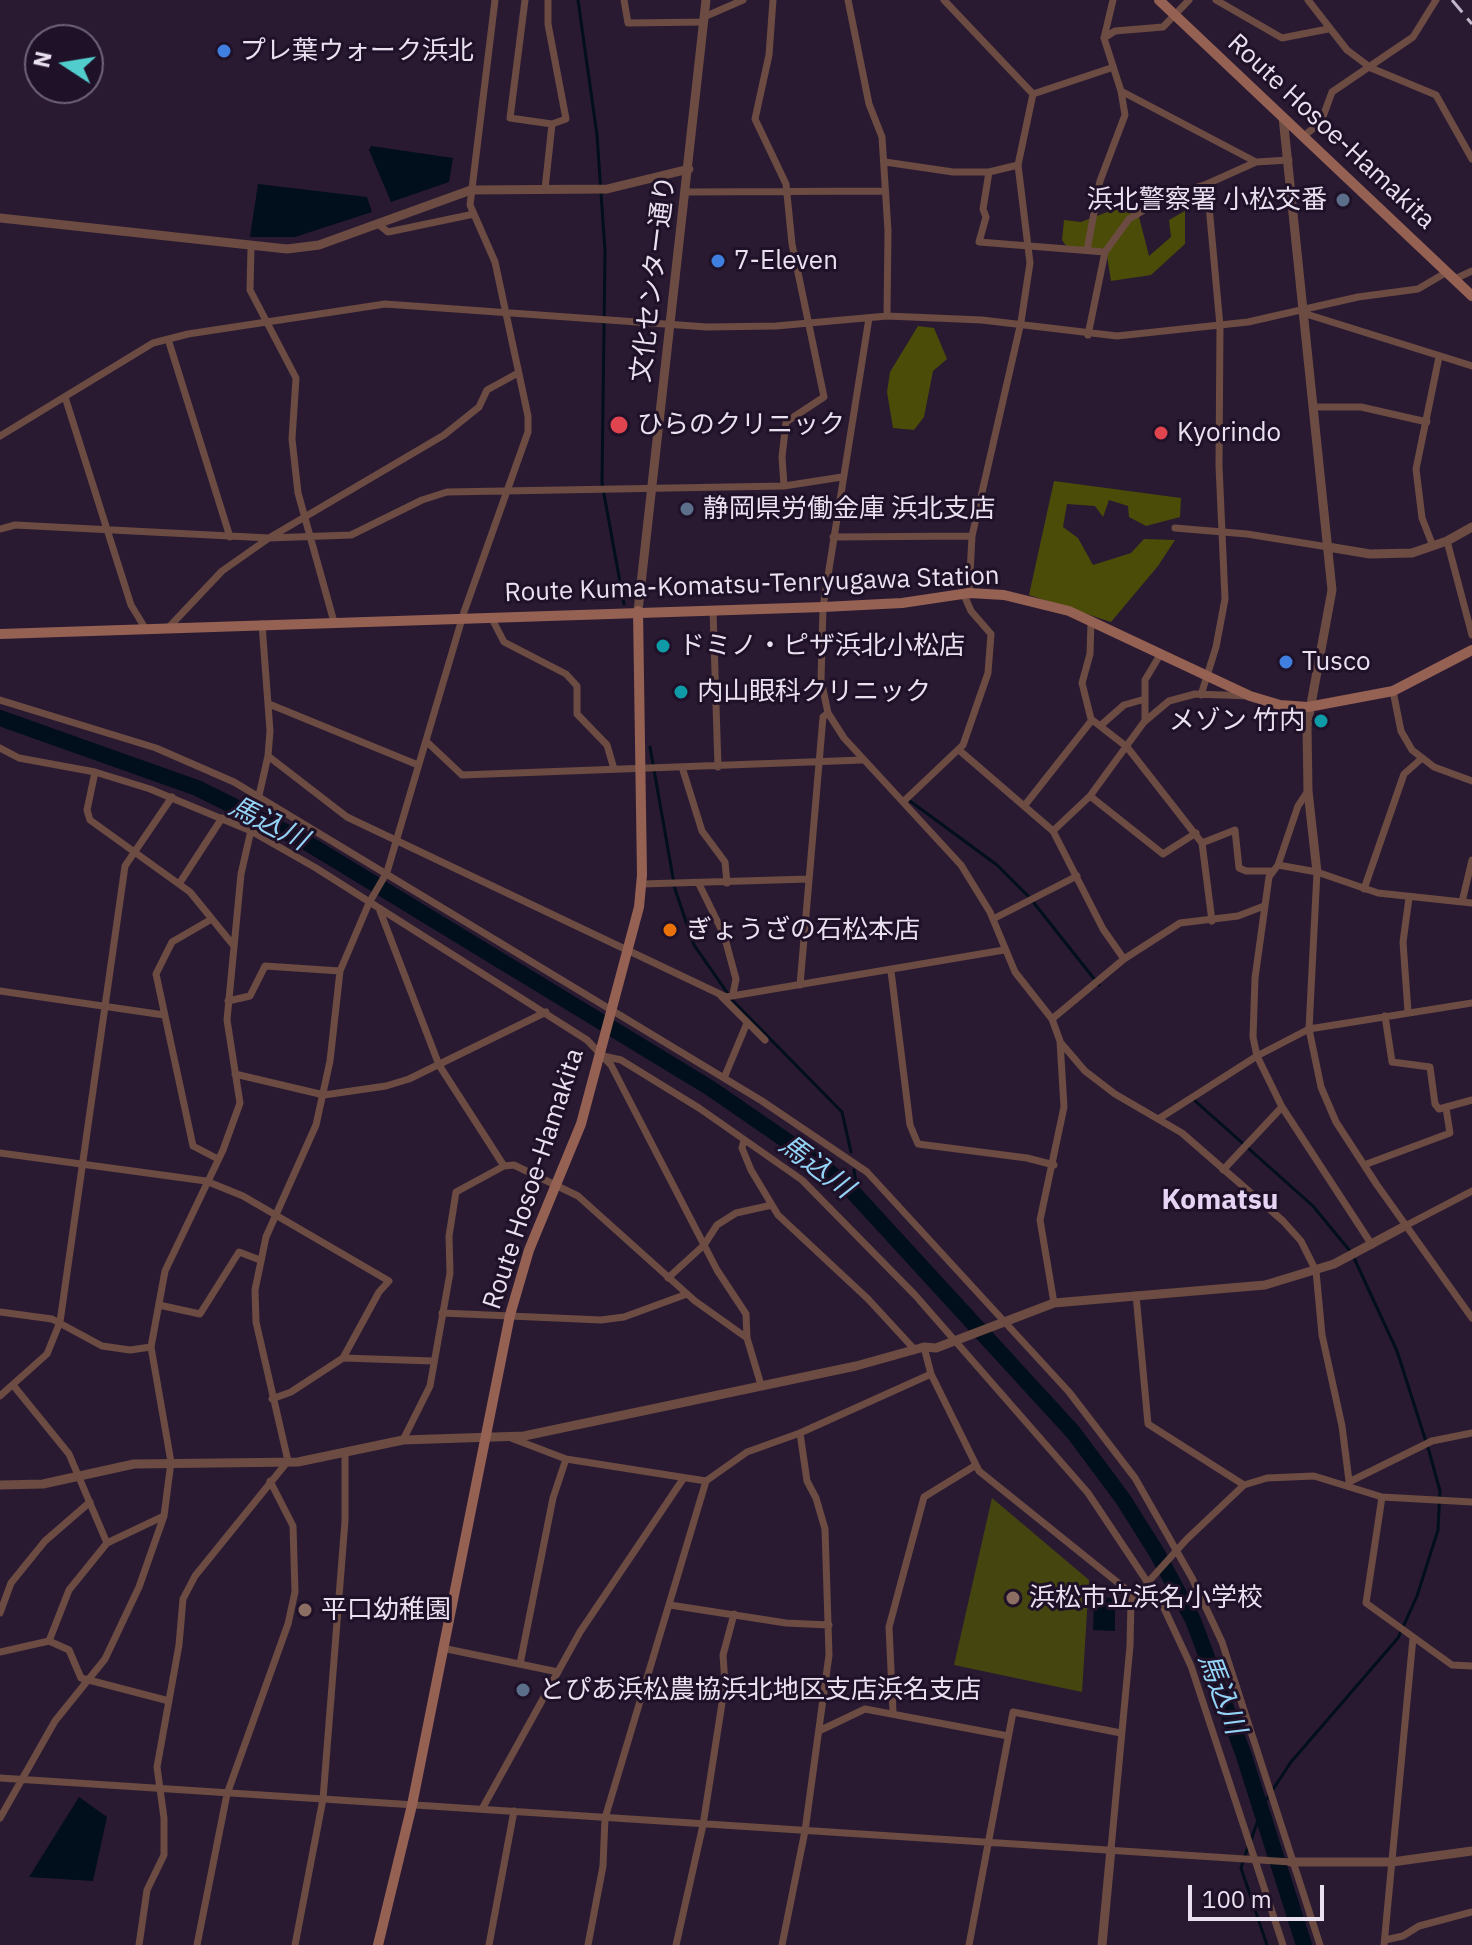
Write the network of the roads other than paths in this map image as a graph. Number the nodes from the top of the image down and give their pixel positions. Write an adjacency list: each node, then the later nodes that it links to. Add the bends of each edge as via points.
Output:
1 (495, 0): 36 (street)
2 (525, 0): 25 (street, via 510,118)
3 (548, 0): 25 (street, via 566,119)
4 (624, 0): 17 (street, via 628,23)
5 (706, 0): 17 (street, 文化センター通り)
6 (742, 0): 17 (street)
7 (773, 0): 37 (street, via 769,55 755,119)
8 (848, 0): 29 (street)
9 (944, 0): 23 (street)
10 (1113, 0): 19 (street)
11 (1159, 0): 16 (main road, Route Hosoe-Hamakita)
12 (1189, 0): 16 (street)
13 (1216, 0): 18 (street, via 1282,38)
14 (1308, 0): 18 (street)
15 (1436, 0): 21 (street, via 1413,37)
16 (1174, 15): 19 (street, via 1163,27 1115,31); 24 (main road, Route Hosoe-Hamakita)
17 (704, 20): 32 (street, 文化センター通り)
18 (1328, 29): 21 (street)
19 (1104, 38): 20 (street)
20 (1111, 68): 22 (street); 23 (street)
21 (1371, 68): 26 (street, via 1332,92 1321,122); 27 (street, via 1436,95)
22 (1121, 91): 30 (street); 45 (street, via 1125,115 1100,181)
23 (1033, 94): 31 (street)
24 (1283, 117): 26 (main road, Route Hosoe-Hamakita); 28 (street)
25 (552, 124): 35 (street)
26 (1304, 136): 48 (main road, Route Hosoe-Hamakita)
27 (1472, 159)
28 (1289, 160): 30 (street); 50 (street)
29 (885, 162): 33 (street); 38 (street)
30 (1256, 162): 34 (street)
31 (1018, 165): 33 (street); 43 (street, via 1019,202)
32 (689, 169): 35 (street, via 607,189); 39 (street, 文化センター通り)
33 (989, 172): 43 (street, via 979,242)
34 (1207, 184): 46 (street, via 1138,213); 58 (street)
35 (545, 189): 36 (street)
36 (471, 190): 40 (street); 42 (street)
37 (786, 190): 38 (street); 39 (street); 55 (street)
38 (885, 191): 52 (street)
39 (687, 192): 57 (street, 文化センター通り)
40 (474, 214): 42 (street, via 388,232); 51 (street, via 495,262)
41 (0, 218): 44 (street)
42 (378, 224): 44 (street, via 319,245)
43 (1030, 247): 45 (street); 56 (street)
44 (251, 248): 54 (street, via 250,290)
45 (1087, 250): 46 (street)
46 (1105, 252): 59 (street)
47 (1472, 271): 48 (street)
48 (1451, 276): 49 (main road, Route Hosoe-Hamakita); 50 (street, via 1418,289)
49 (1472, 296)
50 (1303, 310): 58 (street); 61 (street); 65 (street)
51 (506, 311): 54 (street, via 385,304); 57 (street); 63 (street)
52 (887, 316): 53 (street); 56 (street)
53 (869, 318): 55 (street); 68 (street)
54 (267, 322): 60 (street); 72 (street, via 296,378 292,439)
55 (808, 322): 57 (street, via 742,327); 69 (street, via 824,397 786,422)
56 (1021, 322): 59 (street); 79 (street)
57 (671, 324): 71 (street, 文化センター通り)
58 (1220, 326): 59 (street); 77 (street)
59 (1088, 335)
60 (168, 339): 64 (street); 80 (street)
61 (1439, 357): 62 (street); 66 (street)
62 (1472, 366)
63 (518, 373): 70 (street, via 528,432); 72 (street, via 487,390 479,407 444,435)
64 (65, 397): 67 (street); 76 (street)
65 (1313, 407): 66 (street, via 1361,407); 85 (street)
66 (1427, 422): 84 (street, via 1416,477)
67 (0, 436)
68 (842, 477): 69 (street); 81 (street)
69 (784, 486): 71 (street)
70 (509, 488): 71 (street); 78 (street, via 447,492 351,535); 90 (street)
71 (652, 488): 89 (street, 文化センター通り)
72 (306, 517): 78 (street); 82 (street)
73 (1472, 527): 83 (street)
74 (1175, 528): 77 (street)
75 (0, 529): 76 (street, via 15,525)
76 (106, 530): 80 (street); 96 (street, via 131,605)
77 (1221, 531): 85 (street); 101 (street, via 1225,599)
78 (312, 536): 82 (street); 92 (street)
79 (972, 536): 81 (street); 86 (street)
80 (230, 537): 82 (street)
81 (833, 537): 87 (street)
82 (269, 538): 95 (street, via 222,571)
83 (1447, 541): 84 (street); 98 (street)
84 (1433, 546): 85 (street, via 1392,555)
85 (1328, 547): 108 (street, via 1332,595)
86 (966, 594): 87 (main road, Route Kuma-Komatsu-Tenryugawa Station); 93 (main road, Route Kuma-Komatsu-Tenryugawa Station, via 1038,601); 116 (street, via 971,611 991,634 992,654)
87 (823, 607): 88 (main road, Route Kuma-Komatsu-Tenryugawa Station); 109 (street, via 820,667)
88 (713, 610): 89 (main road, Route Kuma-Komatsu-Tenryugawa Station); 123 (street)
89 (638, 611): 91 (main road, Route Kuma-Komatsu-Tenryugawa Station); 124 (main road, Route Hosoe-Hamakita)
90 (464, 617): 91 (main road, Route Kuma-Komatsu-Tenryugawa Station); 92 (main road, Route Kuma-Komatsu-Tenryugawa Station); 113 (street)
91 (491, 617): 125 (street, via 504,642 566,674 577,686 577,714 607,745)
92 (334, 622): 94 (main road, Route Kuma-Komatsu-Tenryugawa Station)
93 (1091, 622): 100 (main road, Route Kuma-Komatsu-Tenryugawa Station); 110 (street, via 1082,683)
94 (262, 624): 95 (main road, Route Kuma-Komatsu-Tenryugawa Station); 107 (street)
95 (170, 626): 96 (main road, Route Kuma-Komatsu-Tenryugawa Station)
96 (145, 628): 97 (main road, Route Kuma-Komatsu-Tenryugawa Station)
97 (0, 634)
98 (1472, 635)
99 (1472, 650): 102 (main road, Route Kuma-Komatsu-Tenryugawa Station)
100 (1160, 655): 101 (main road, Route Kuma-Komatsu-Tenryugawa Station); 105 (street, via 1145,680)
101 (1205, 676): 103 (street); 104 (main road, Route Kuma-Komatsu-Tenryugawa Station)
102 (1393, 691): 108 (main road, Route Kuma-Komatsu-Tenryugawa Station); 118 (street, via 1401,731)
103 (1201, 695): 104 (street); 111 (street, via 1169,701)
104 (1250, 696): 108 (main road, Route Kuma-Komatsu-Tenryugawa Station)
105 (1145, 699): 111 (street); 112 (street, via 1124,705)
106 (0, 700): 129 (street, via 209,768)
107 (269, 704): 117 (street); 121 (street)
108 (1308, 707): 128 (street)
109 (828, 713): 119 (street); 120 (street, via 823,717)
110 (1092, 720): 112 (street); 133 (street)
111 (1145, 720): 114 (street)
112 (1100, 726): 114 (street)
113 (426, 741): 121 (street); 125 (street, via 462,775)
114 (1127, 747): 130 (street); 137 (street)
115 (0, 748): 126 (street, via 19,758)
116 (959, 750): 132 (street); 133 (street)
117 (268, 756): 129 (street); 138 (street, via 347,817)
118 (1421, 759): 127 (street); 152 (street, via 1404,774)
119 (862, 760): 120 (street); 132 (street)
120 (820, 761): 123 (street); 147 (street)
121 (418, 765): 138 (street)
122 (682, 767): 123 (street); 124 (street); 148 (street, via 702,831 725,862)
123 (718, 767)
124 (649, 768): 125 (street); 150 (main road, Route Hosoe-Hamakita)
125 (614, 769)
126 (95, 772): 131 (street); 140 (street, via 87,810 90,820)
127 (1472, 781)
128 (1308, 791): 142 (street); 144 (street)
129 (257, 796): 135 (street); 145 (street)
130 (1090, 796): 136 (street); 137 (street, via 1163,854)
131 (172, 797): 134 (street); 140 (street)
132 (903, 802): 159 (street, via 961,865)
133 (1025, 805): 136 (street)
134 (222, 818): 135 (street); 149 (street)
135 (251, 828): 154 (street); 162 (street)
136 (1053, 831): 146 (street)
137 (1196, 833): 139 (street)
138 (398, 840): 145 (street); 163 (street)
139 (1202, 843): 143 (street, via 1235,830 1242,870); 161 (street)
140 (136, 852): 149 (street); 173 (street, via 125,866)
141 (1472, 860): 155 (street)
142 (1278, 865): 143 (street); 144 (street)
143 (1271, 871): 157 (street)
144 (1317, 872): 152 (street); 181 (street)
145 (386, 874): 154 (street); 174 (street)
146 (1077, 876): 159 (street); 165 (street)
147 (809, 879): 148 (street); 168 (street)
148 (727, 883): 151 (street)
149 (179, 884): 160 (street)
150 (642, 884): 151 (street); 163 (main road, Route Hosoe-Hamakita)
151 (699, 884): 170 (street, via 724,935 736,979)
152 (1364, 889): 153 (street)
153 (1409, 898): 155 (street); 176 (street, via 1403,942)
154 (370, 900): 158 (street); 166 (street)
155 (1462, 902): 156 (street)
156 (1472, 903)
157 (1264, 906): 161 (street); 185 (street, via 1255,978)
158 (380, 911): 175 (street); 186 (street)
159 (993, 919): 164 (street)
160 (210, 920): 162 (street); 177 (street, via 172,942 156,974)
161 (1212, 921): 165 (street, via 1180,923)
162 (234, 946): 171 (street)
163 (628, 950): 170 (street); 174 (main road, Route Hosoe-Hamakita)
164 (1004, 950): 167 (street); 179 (street)
165 (1124, 959): 179 (street)
166 (340, 971): 171 (street, via 265,966 250,996); 189 (street)
167 (891, 971): 168 (street); 198 (street, via 910,1125 918,1144)
168 (800, 985): 170 (street)
169 (0, 991): 173 (street)
170 (726, 994): 180 (street)
171 (228, 1001): 187 (street)
172 (1472, 1003): 176 (street)
173 (105, 1006): 177 (street); 197 (street)
174 (610, 1011): 184 (main road, Route Hosoe-Hamakita); 188 (street)
175 (546, 1012): 184 (street); 186 (street)
176 (1408, 1012): 178 (street)
177 (164, 1015): 196 (street, via 193,1146)
178 (1385, 1016): 181 (street); 192 (street, via 1394,1065 1430,1067 1435,1104)
179 (1052, 1019): 183 (street)
180 (747, 1023): 182 (street); 188 (street)
181 (1309, 1029): 185 (street); 199 (street, via 1324,1095)
182 (765, 1040)
183 (1060, 1041): 193 (street, via 1085,1071); 198 (street, via 1064,1107)
184 (600, 1052): 194 (street, via 621,1060); 203 (main road, Route Hosoe-Hamakita, via 581,1124); 208 (street)
185 (1257, 1056): 191 (street); 193 (street)
186 (439, 1065): 189 (street, via 386,1086); 200 (street)
187 (235, 1074): 189 (street); 196 (street, via 240,1103)
188 (724, 1078): 222 (street, via 867,1172)
189 (324, 1095): 206 (street)
190 (1472, 1100): 192 (street)
191 (1282, 1107): 201 (street); 209 (street)
192 (1446, 1108): 199 (street, via 1450,1133)
193 (1160, 1118): 201 (street)
194 (744, 1140): 205 (street, via 751,1170); 224 (street, via 802,1180)
195 (0, 1153): 197 (street)
196 (218, 1159): 202 (street)
197 (83, 1165): 202 (street); 221 (street)
198 (1054, 1165): 215 (street, via 1040,1220)
199 (1364, 1165): 207 (street)
200 (504, 1166): 203 (street, via 514,1165); 218 (street, via 456,1192)
201 (1223, 1170): 211 (street, via 1283,1221 1301,1241)
202 (206, 1181): 206 (street); 216 (street, via 165,1271)
203 (555, 1185): 212 (street, via 578,1196); 219 (main road, Route Hosoe-Hamakita)
204 (1472, 1191): 207 (street)
205 (772, 1205): 208 (street, via 736,1213 717,1225); 226 (street)
206 (275, 1215): 210 (street); 227 (street, via 389,1281)
207 (1405, 1226): 209 (street); 220 (street)
208 (704, 1245): 212 (street); 223 (street, via 746,1314)
209 (1372, 1245): 211 (street)
210 (260, 1260): 216 (street, via 239,1252 200,1314); 233 (street, via 256,1322)
211 (1316, 1271): 214 (street, via 1258,1286); 248 (street)
212 (668, 1278): 213 (street)
213 (687, 1294): 219 (street, via 601,1320); 223 (street)
214 (1136, 1295): 215 (street); 250 (street, via 1148,1424)
215 (1054, 1303): 222 (street)
216 (159, 1305): 225 (street)
217 (0, 1312): 221 (street)
218 (442, 1313): 219 (street); 228 (street)
219 (510, 1315): 236 (main road, Route Hosoe-Hamakita)
220 (1471, 1315)
221 (60, 1322): 225 (street, via 102,1346); 230 (street, via 47,1354)
222 (1003, 1322): 224 (street); 256 (street, via 1106,1438)
223 (747, 1338): 231 (street)
224 (959, 1341): 226 (street); 257 (street, via 1088,1493)
225 (151, 1347): 242 (street)
226 (920, 1348): 229 (street); 231 (street)
227 (343, 1358): 228 (street); 233 (street)
228 (433, 1361): 238 (street, via 430,1386)
229 (931, 1374): 234 (street); 243 (street)
230 (13, 1385): 232 (street); 244 (street, via 51,1429)
231 (761, 1385): 237 (street)
232 (0, 1396)
233 (272, 1399): 241 (street)
234 (800, 1433): 247 (street, via 747,1452); 262 (street, via 807,1481 825,1529)
235 (1472, 1433): 248 (street, via 1421,1445)
236 (484, 1436): 237 (street); 238 (street); 265 (main road, Route Hosoe-Hamakita)
237 (511, 1438): 240 (street)
238 (403, 1440): 239 (street)
239 (345, 1454): 241 (street); 280 (street, via 345,1521)
240 (566, 1459): 245 (street); 267 (street, via 553,1498)
241 (288, 1461): 242 (street); 246 (street)
242 (171, 1462): 244 (street); 254 (street)
243 (976, 1465): 258 (street, via 1127,1590); 272 (street, via 924,1497 889,1627)
244 (80, 1475): 249 (street, via 43,1484); 252 (street)
245 (683, 1479): 247 (street); 269 (street)
246 (270, 1481): 271 (street, via 183,1599); 279 (street, via 293,1526 295,1592)
247 (706, 1481): 259 (street)
248 (1348, 1482): 250 (street, via 1300,1475); 251 (street)
249 (0, 1485)
250 (1244, 1485): 256 (street)
251 (1382, 1497): 253 (street); 263 (street, via 1366,1603)
252 (90, 1502): 255 (street); 260 (street, via 35,1553 11,1583)
253 (1472, 1502)
254 (164, 1516): 255 (street); 270 (street, via 125,1616)
255 (107, 1543): 264 (street, via 69,1590)
256 (1176, 1550): 257 (street); 292 (street, via 1222,1642)
257 (1148, 1582): 258 (street); 291 (street, via 1191,1666)
258 (1131, 1601): 274 (street)
259 (670, 1605): 261 (street); 285 (street)
260 (0, 1613)
261 (734, 1614): 262 (street); 286 (street, via 723,1655 725,1684)
262 (829, 1625): 273 (street)
263 (1410, 1635): 268 (street, via 1452,1665); 293 (street)
264 (49, 1641): 266 (street); 270 (street, via 69,1650 81,1678)
265 (442, 1648): 267 (street); 281 (main road, Route Hosoe-Hamakita)
266 (0, 1652)
267 (520, 1664): 269 (street)
268 (1472, 1666)
269 (558, 1672): 282 (street)
270 (88, 1681): 271 (street); 277 (street, via 55,1721)
271 (169, 1701): 278 (street, via 157,1767)
272 (893, 1712): 273 (street, via 865,1709); 275 (street)
273 (821, 1730): 287 (street)
274 (1121, 1733): 275 (street, via 1013,1712); 289 (street)
275 (1008, 1736): 288 (street)
276 (0, 1778): 277 (street)
277 (21, 1780): 278 (street); 284 (street)
278 (160, 1789): 279 (street); 296 (street, via 164,1855 147,1890)
279 (227, 1794): 280 (street); 297 (street)
280 (323, 1799): 281 (street); 298 (street)
281 (412, 1805): 282 (street); 299 (main road, Route Hosoe-Hamakita)
282 (482, 1809): 283 (street)
283 (514, 1811): 285 (street); 300 (street)
284 (0, 1818)
285 (605, 1818): 286 (street); 301 (street, via 603,1866)
286 (703, 1825): 287 (street); 302 (street)
287 (805, 1831): 288 (street); 303 (street)
288 (988, 1842): 289 (street); 304 (street)
289 (1111, 1849): 291 (street); 305 (street)
290 (1472, 1851): 293 (street)
291 (1254, 1859): 292 (street); 306 (street)
292 (1293, 1862): 293 (street); 307 (street)
293 (1392, 1862): 295 (street)
294 (1472, 1912): 295 (street, via 1419,1926)
295 (1385, 1943)
296 (139, 1945)
297 (197, 1945)
298 (295, 1945)
299 (378, 1945)
300 (489, 1945)
301 (588, 1945)
302 (676, 1945)
303 (782, 1945)
304 (969, 1945)
305 (1102, 1945)
306 (1283, 1945)
307 (1320, 1945)

